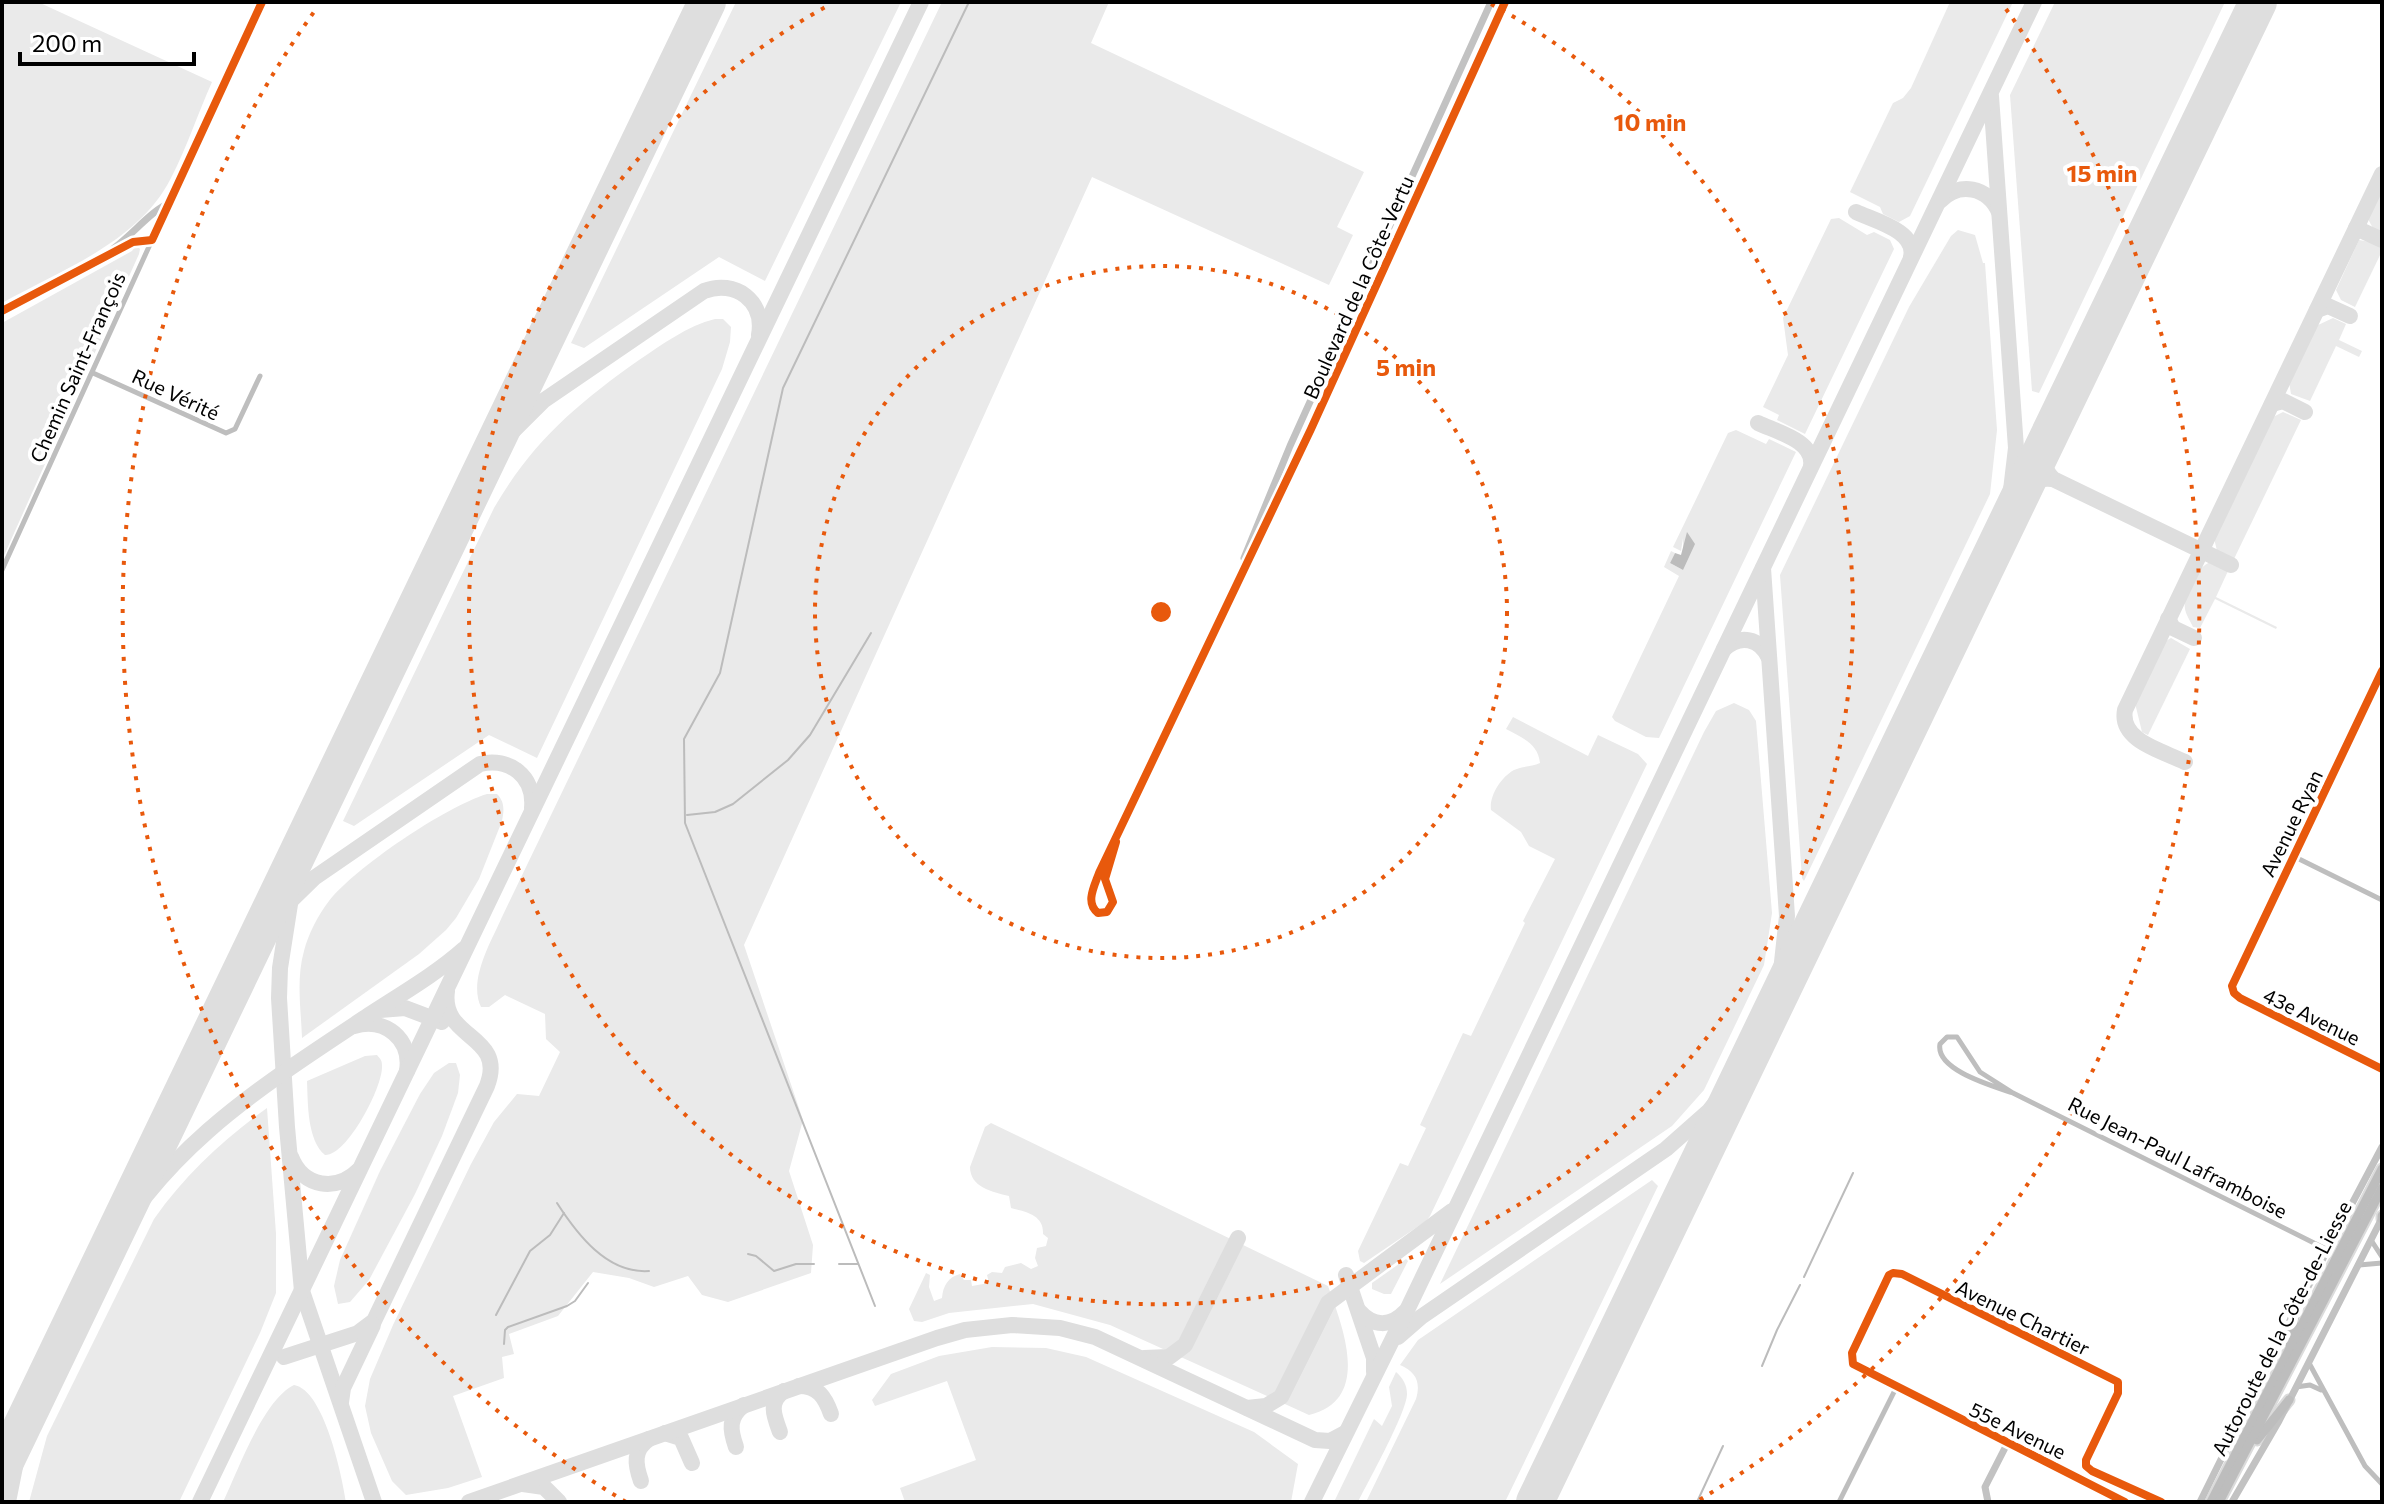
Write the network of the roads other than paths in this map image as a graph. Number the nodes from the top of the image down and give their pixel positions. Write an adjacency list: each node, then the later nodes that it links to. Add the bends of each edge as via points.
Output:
1 (262, 2): 4 (street, Chemin Saint-François)
2 (1491, 2): 11 (street, Boulevard de la Côte-Vertu, via 1302,418)
3 (1505, 2): 11 (street, Boulevard de la Côte-Vertu)
4 (171, 202): 5 (street, Chemin Saint-François); 6 (street)
5 (152, 240): 6 (street, via 136,241); 8 (street, Chemin Saint-François)
6 (99, 259): 7 (street)
7 (2, 311)
8 (93, 373): 9 (street, Rue Vérité, via 226,433 235,429); 10 (street, Chemin Saint-François)
9 (260, 376)
10 (2, 570)
11 (1236, 583): 13 (street, Boulevard de la Côte-Vertu)
12 (2382, 671): 14 (street, Avenue Ryan)
13 (1116, 842): 13 (street, Boulevard de la Côte-Vertu, via 1091,899 1098,913 1107,912 1113,902 1105,879)
14 (2293, 856): 15 (street); 16 (street, Avenue Ryan)
15 (2382, 900)
16 (2232, 989): 17 (street, 43e Avenue, via 2240,998)
17 (2382, 1069)
18 (2013, 1093): 18 (street, Rue Jean-Paul Laframboise, via 1980,1072 1960,1039 1941,1041 1943,1060); 24 (street, Rue Jean-Paul Laframboise)
19 (2382, 1147): 24 (street)
20 (2382, 1169): 29 (highway, Autoroute de la Côte-de-Liesse)
21 (2382, 1188): 35 (highway, Autoroute de la Côte-de-Liesse)
22 (2382, 1218): 23 (street)
23 (2371, 1240): 25 (street); 26 (street)
24 (2329, 1250): 27 (street)
25 (2382, 1260): 26 (street)
26 (2358, 1265): 28 (street)
27 (2295, 1310): 29 (highway); 42 (street)
28 (2308, 1362): 30 (street); 32 (street)
29 (2277, 1374): 43 (highway, Autoroute de la Côte-de-Liesse)
30 (2296, 1387): 32 (street); 33 (street)
31 (1896, 1388): 34 (street, 55e Avenue); 38 (street); 41 (street, Avenue Chartier, via 1850,1360 1886,1278 1896,1272 2118,1382 2086,1466)
32 (2322, 1390): 36 (street, via 2365,1466)
33 (2289, 1400): 35 (highway); 37 (street)
34 (2008, 1442): 39 (street, via 1985,1487); 40 (street, 55e Avenue)
35 (2242, 1459): 44 (highway, Autoroute de la Côte-de-Liesse)
36 (2382, 1484)
37 (2234, 1501)
38 (1839, 1502)
39 (1988, 1502)
40 (2125, 1502)
41 (2161, 1502)
42 (2200, 1502)
43 (2211, 1502)
44 (2219, 1502)

